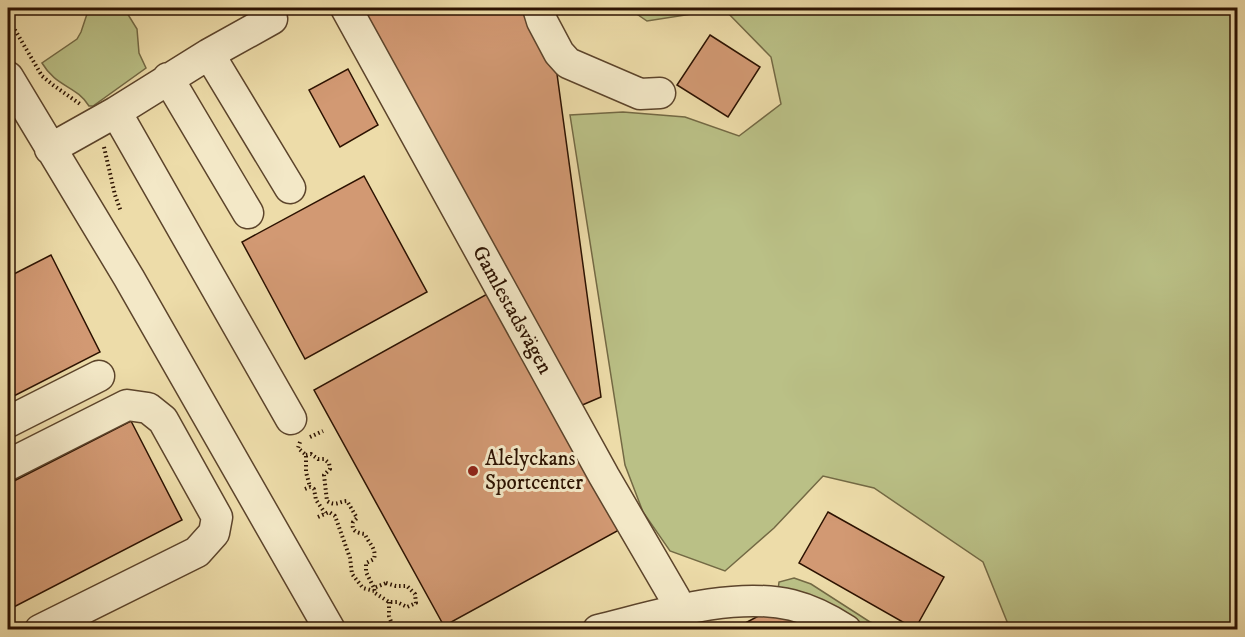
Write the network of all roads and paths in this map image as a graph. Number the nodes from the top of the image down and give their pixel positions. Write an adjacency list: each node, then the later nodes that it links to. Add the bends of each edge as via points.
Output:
1 (346, 8): 22 (street, Gamlestadsvägen)
2 (538, 8): 7 (street, via 559,53 568,63 640,93)
3 (276, 11): 4 (street)
4 (209, 54): 6 (street); 10 (street)
5 (8, 77): 9 (street)
6 (168, 78): 8 (street); 11 (street)
7 (660, 93)
8 (116, 112): 9 (street); 13 (street)
9 (50, 148): 24 (street)
10 (290, 188)
11 (248, 213)
12 (99, 376): 14 (street)
13 (291, 419)
14 (8, 422)
15 (322, 431): 16 (path, via 299,442 298,448)
16 (306, 455): 18 (path, via 307,488 316,492 316,500); 20 (path, via 328,463 330,469 324,475 327,501 347,501 357,518 353,530 365,534 373,547 374,559 366,567)
17 (8, 465): 23 (street, via 127,405 148,408 163,420 217,517 214,533 197,552)
18 (325, 513): 19 (path); 20 (path, via 332,513 336,519 354,577 363,588)
19 (318, 517)
20 (374, 589): 21 (path); 21 (path, via 386,583 407,586 416,596 416,603 411,606)
21 (389, 602): 25 (path)
22 (679, 611): 26 (street); 27 (street, via 709,604 791,605 823,615)
23 (40, 630)
24 (330, 630)
25 (394, 630)
26 (598, 630)
27 (846, 630)

